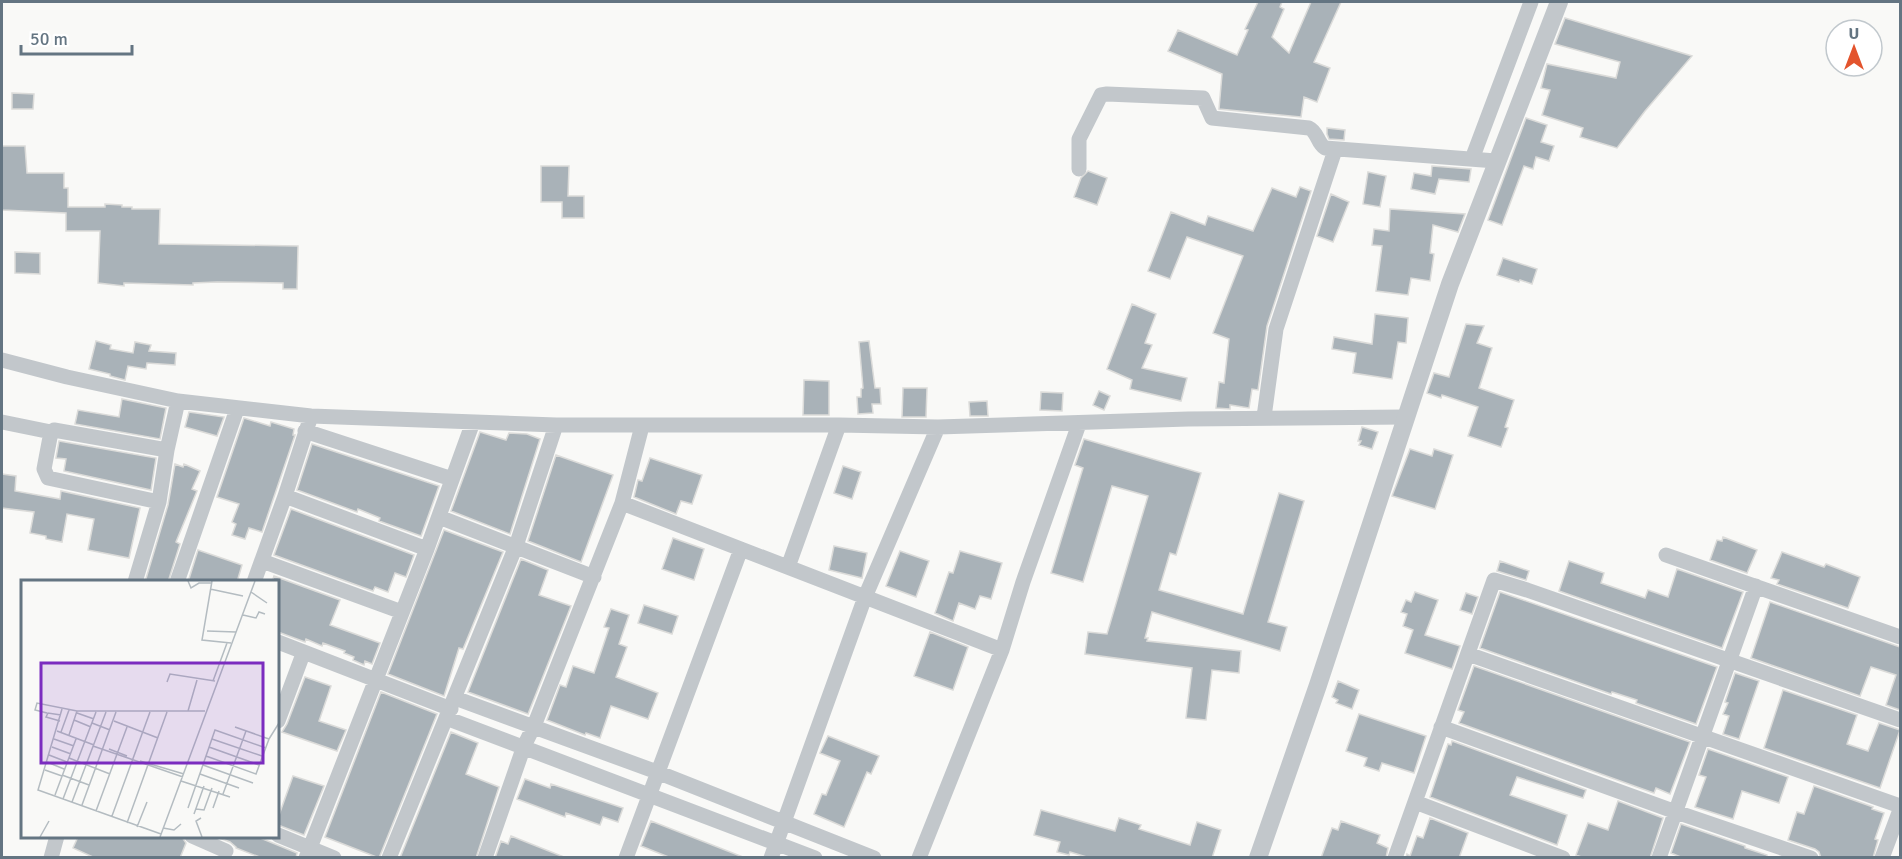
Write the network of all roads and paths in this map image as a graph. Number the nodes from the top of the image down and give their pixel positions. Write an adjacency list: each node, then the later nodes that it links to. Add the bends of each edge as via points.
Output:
1 (1531, 2): 4 (street)
2 (1559, 2): 5 (street)
3 (1335, 150): 4 (street); 6 (street, via 1322,147 1309,128 1212,118 1203,98 1107,94 1097,101 1079,139); 11 (street, via 1276,329)
4 (1472, 159): 5 (street)
5 (1496, 161): 12 (street)
6 (1079, 169)
7 (2, 360): 8 (street)
8 (178, 400): 9 (street); 22 (street)
9 (237, 409): 10 (street); 36 (street)
10 (311, 416): 14 (street); 20 (street)
11 (1264, 417): 12 (street); 15 (street)
12 (1405, 417): 77 (street)
13 (2, 422): 21 (street)
14 (473, 422): 16 (street); 23 (street)
15 (1079, 424): 19 (street); 43 (street)
16 (556, 425): 18 (street); 28 (street)
17 (839, 425): 18 (street); 19 (street); 33 (street)
18 (642, 426): 26 (street)
19 (938, 428): 39 (street)
20 (305, 431): 23 (street); 24 (street)
21 (51, 432): 22 (street, via 59,430); 25 (street, via 44,469 48,478)
22 (167, 450): 25 (street)
23 (452, 479): 27 (street)
24 (285, 496): 29 (street); 32 (street)
25 (159, 502): 35 (street)
26 (622, 503): 30 (street); 34 (street)
27 (439, 517): 28 (street); 29 (street)
28 (516, 546): 34 (street); 48 (street)
29 (427, 549): 40 (street)
30 (741, 549): 33 (street); 55 (street)
31 (1666, 555): 38 (street)
32 (262, 561): 37 (street); 40 (street)
33 (788, 567): 39 (street)
34 (594, 577): 51 (street)
35 (136, 580)
36 (178, 580)
37 (255, 580)
38 (1756, 586): 41 (street); 46 (street)
39 (865, 597): 43 (street); 60 (street)
40 (402, 612): 47 (street)
41 (1900, 637)
42 (279, 642): 44 (street)
43 (1002, 650): 76 (street)
44 (303, 654): 47 (street); 49 (street)
45 (1468, 654): 46 (street, via 1494,580); 52 (street); 53 (street)
46 (1730, 661): 50 (street); 53 (street)
47 (376, 680): 48 (street); 66 (street)
48 (451, 708): 51 (street); 54 (street); 70 (street)
49 (279, 716)
50 (1900, 720)
51 (534, 726): 54 (street); 55 (street)
52 (1441, 728): 57 (street); 59 (street)
53 (1703, 736): 58 (street); 59 (street)
54 (524, 746): 56 (street); 71 (street)
55 (657, 772): 56 (street); 60 (street)
56 (650, 793): 65 (street); 72 (street)
57 (1415, 802): 78 (street); 79 (street)
58 (1900, 808): 82 (street)
59 (1676, 812): 80 (street); 81 (street)
60 (784, 821): 65 (street); 75 (street)
61 (279, 836): 66 (street)
62 (57, 838): 68 (street)
63 (194, 838): 67 (street)
64 (232, 838): 67 (street)
65 (777, 842): 73 (street); 74 (street)
66 (308, 853): 69 (street)
67 (224, 854)
68 (52, 857)
69 (334, 858)
70 (389, 858)
71 (485, 858)
72 (626, 858)
73 (771, 858)
74 (815, 858)
75 (874, 858)
76 (919, 858)
77 (1258, 858)
78 (1395, 858)
79 (1563, 858)
80 (1659, 858)
81 (1811, 858)
82 (1882, 858)

